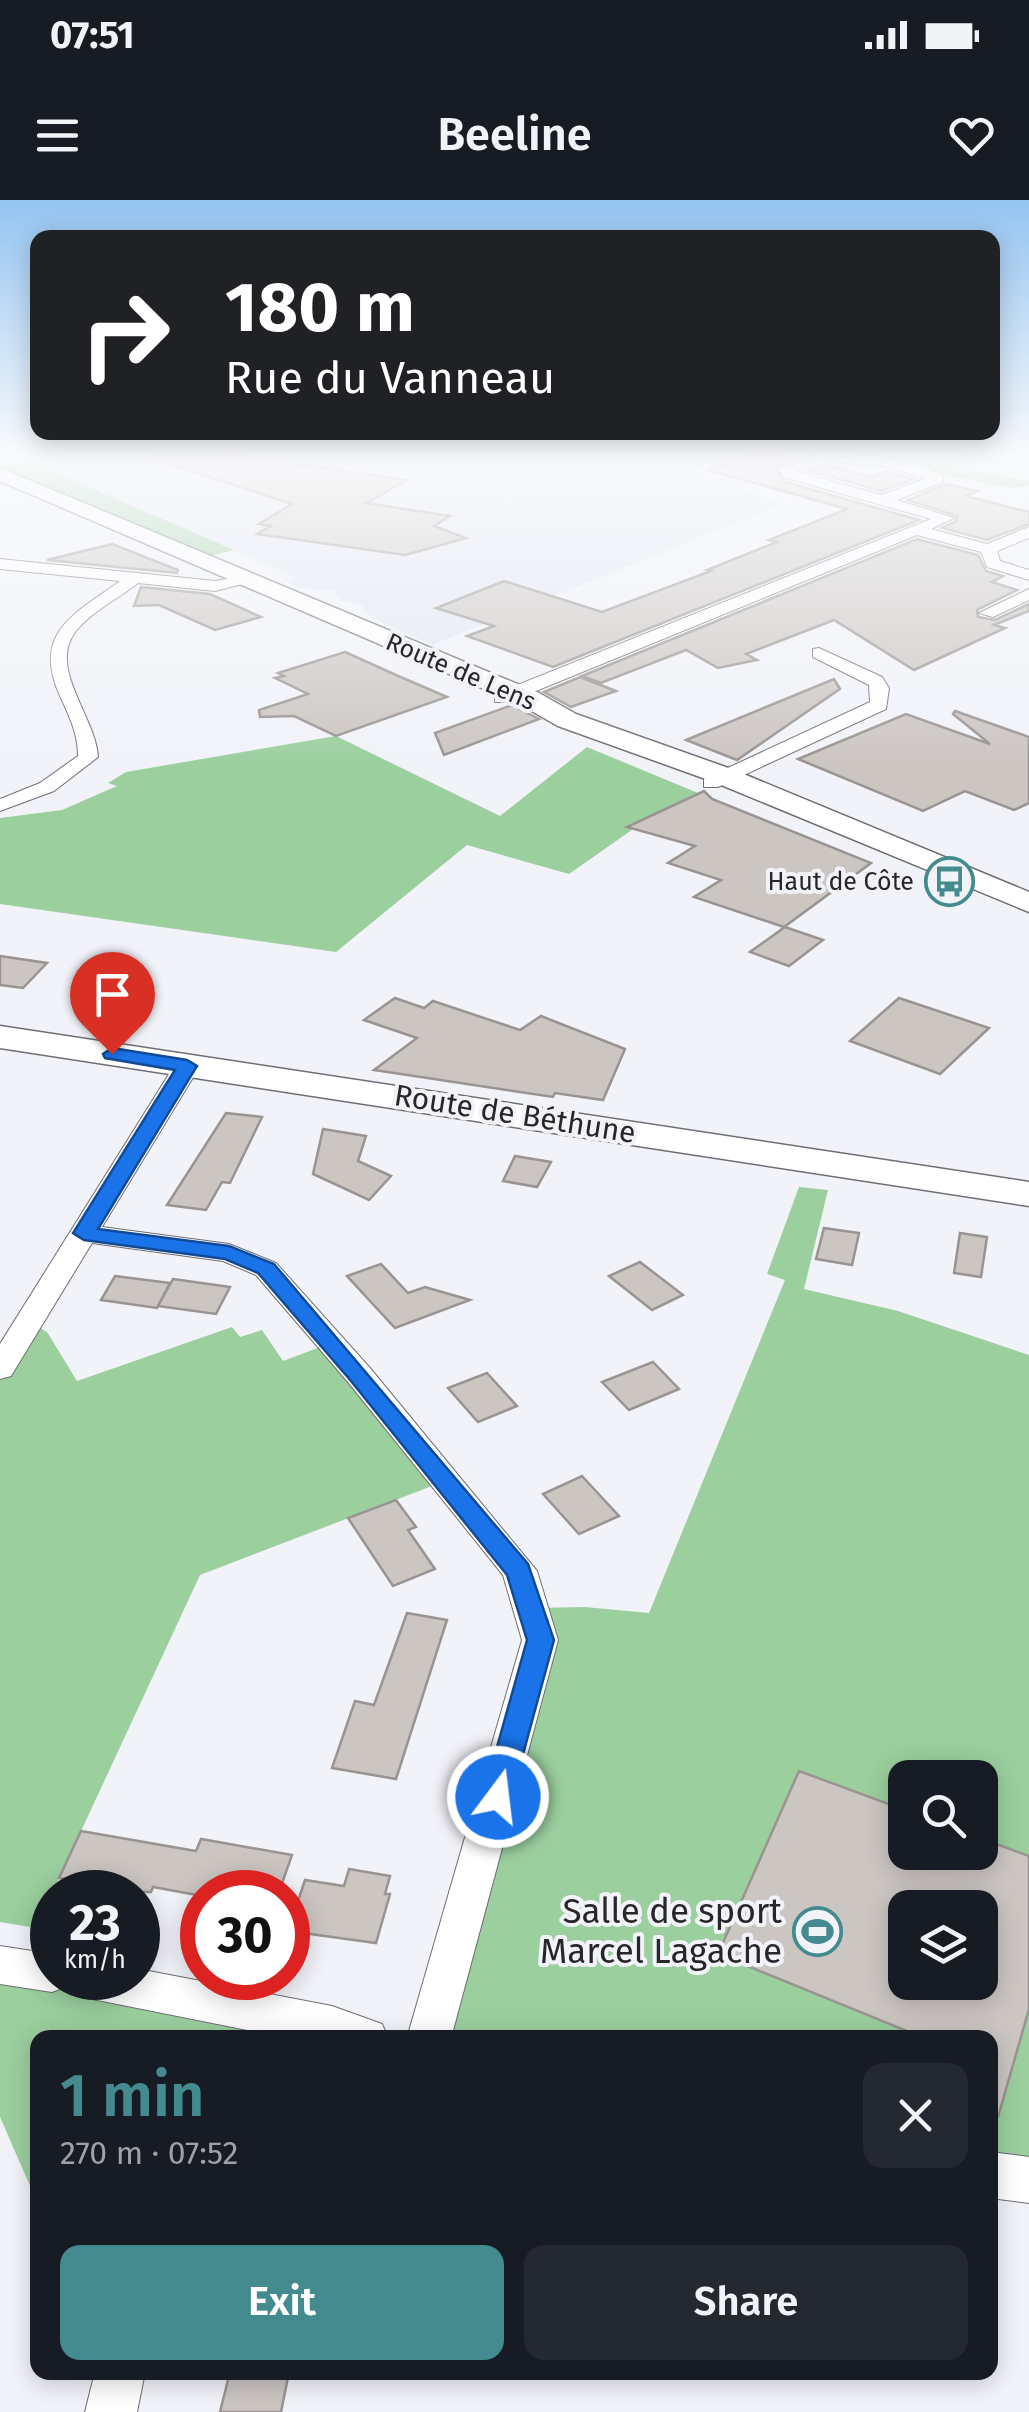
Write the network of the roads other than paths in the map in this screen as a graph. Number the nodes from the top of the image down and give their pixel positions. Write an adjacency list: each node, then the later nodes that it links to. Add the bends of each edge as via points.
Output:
1 (189, 557): 7 (main road, Route de Lens)
2 (854, 557): 11 (street)
3 (991, 557): 5 (street, via 993,564)
4 (0, 564): 6 (street)
5 (1029, 575)
6 (134, 578): 7 (street, via 215,586); 13 (street, via 68,630 58,648 88,757 51,784)
7 (244, 581): 11 (main road, Route de Lens)
8 (1029, 594): 9 (street, via 995,615)
9 (968, 607)
10 (820, 653): 12 (street, via 876,681 879,705)
11 (508, 695): 12 (main road, Route de Lens, via 662,763)
12 (718, 779): 14 (main road, Route de Lens)
13 (0, 805)
14 (1029, 903)
15 (0, 1037): 16 (main road, Route de Béthune)
16 (187, 1066): 17 (main road, Route de Béthune); 18 (street)
17 (1029, 1194)
18 (84, 1233): 19 (street); 24 (street, via 229,1253 266,1268 519,1571 540,1640)
19 (0, 1368)
20 (0, 1965): 21 (street)
21 (30, 1970)
22 (160, 1993): 23 (street)
23 (343, 2030)
24 (431, 2030)
25 (998, 2176): 26 (street)
26 (1029, 2180)
27 (118, 2380): 28 (street)
28 (111, 2412)

